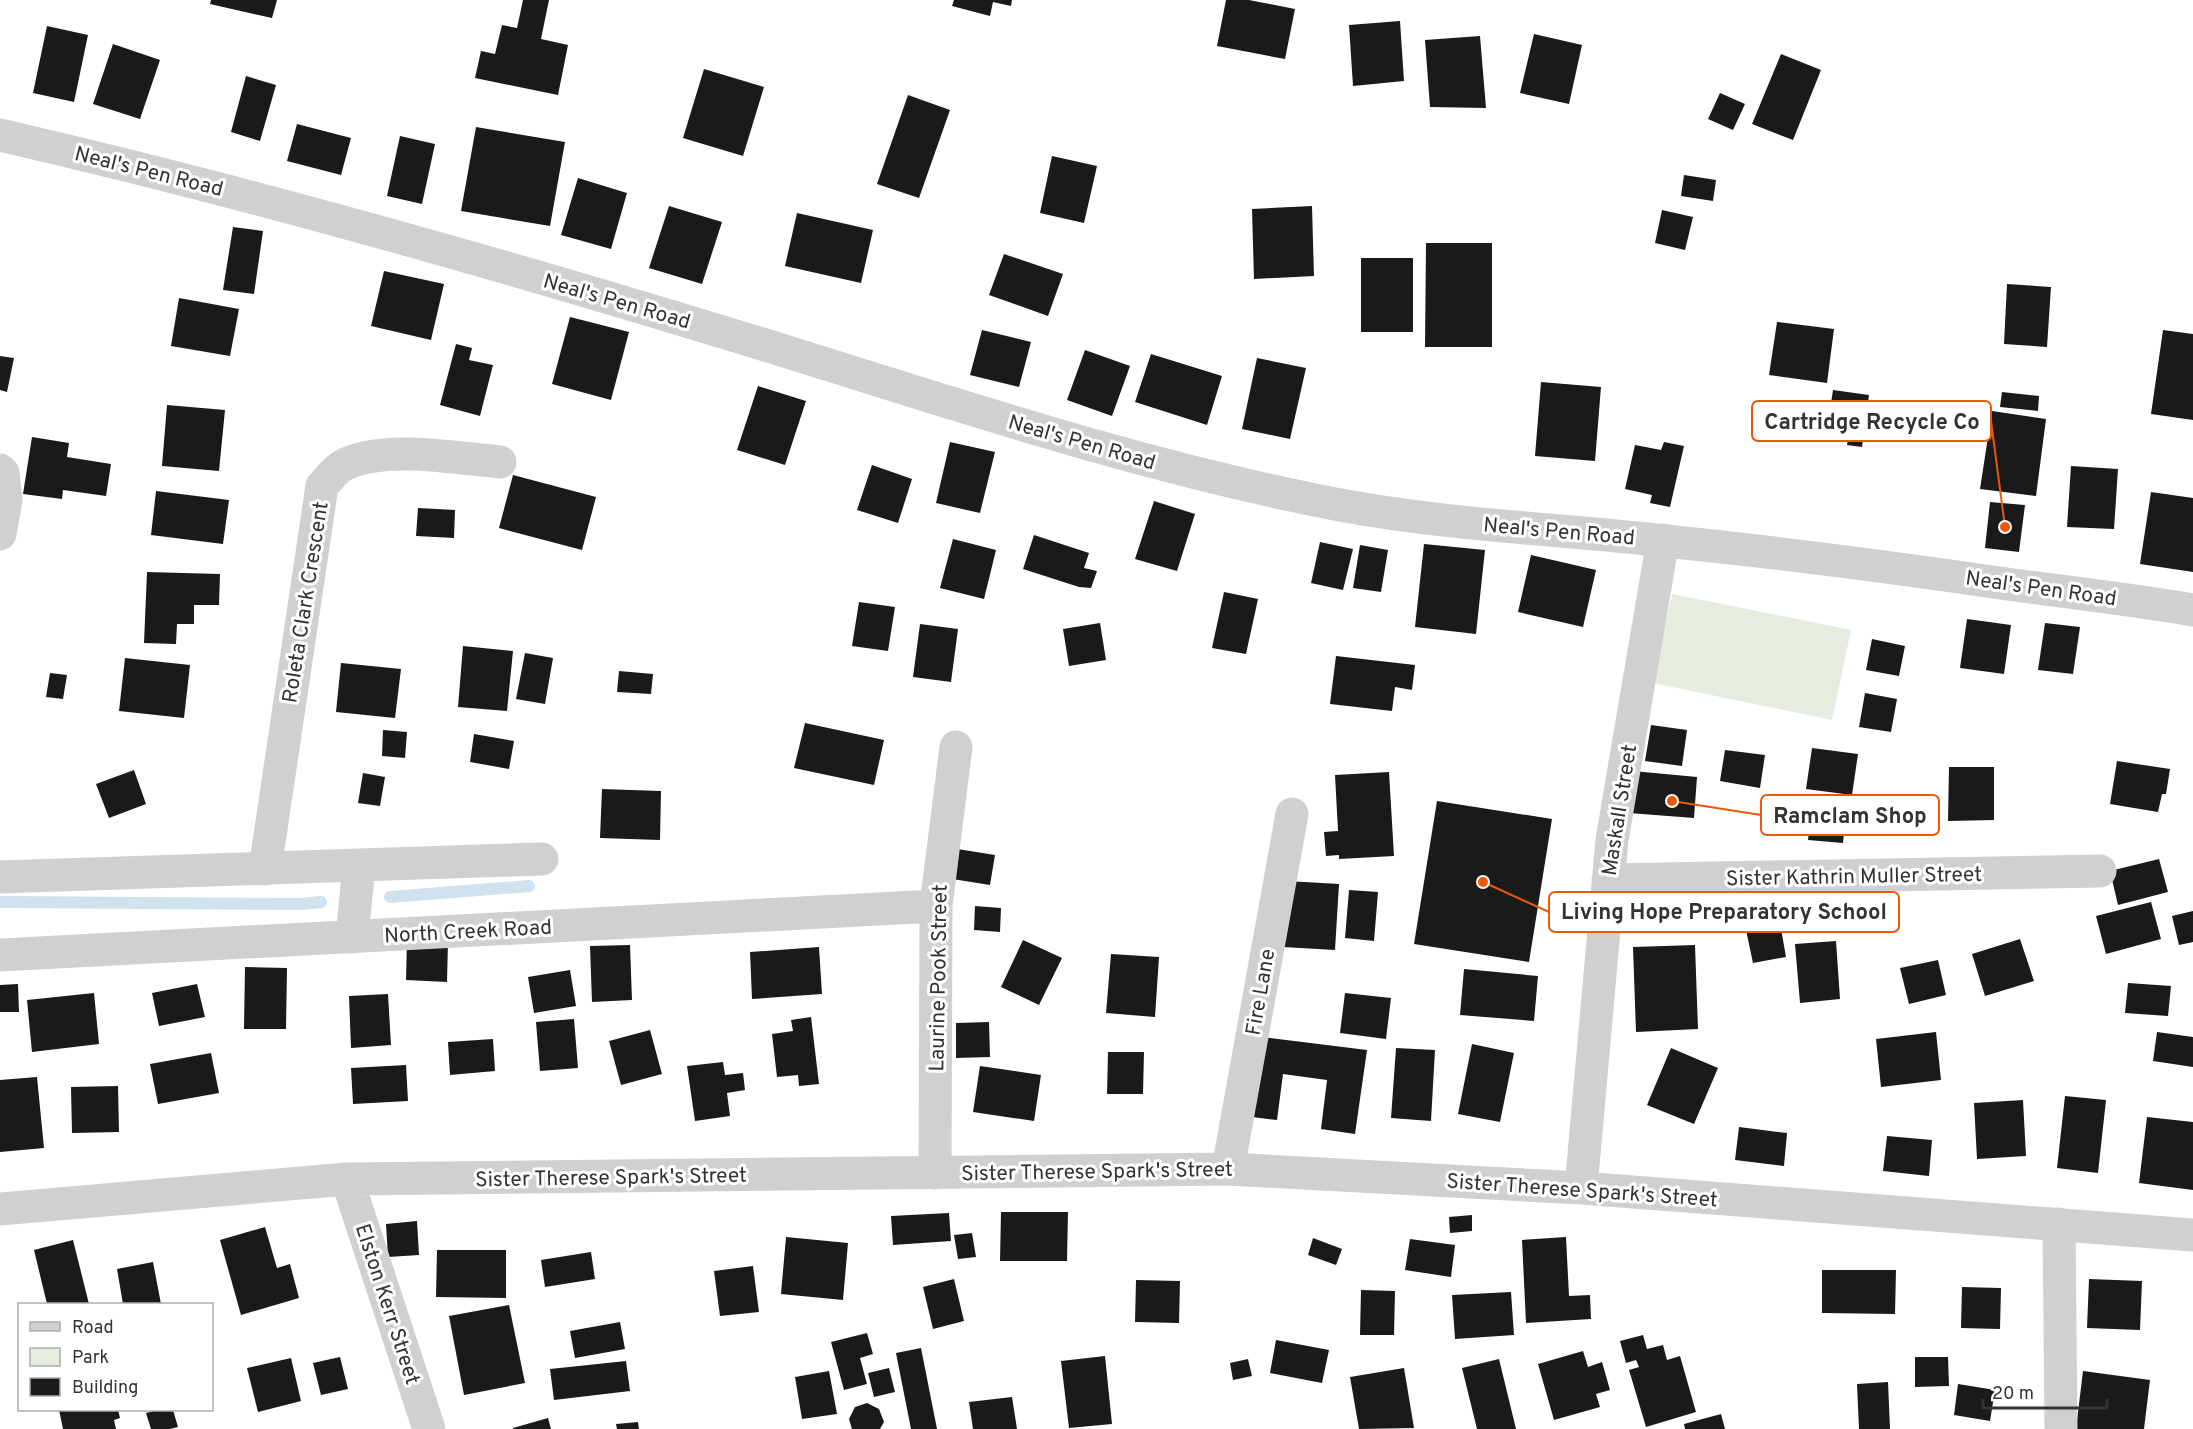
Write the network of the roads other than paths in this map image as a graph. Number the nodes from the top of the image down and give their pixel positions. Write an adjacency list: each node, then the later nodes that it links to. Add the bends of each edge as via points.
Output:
1 (0, 135): 5 (street, Neal's Pen Road, via 301,209 686,321 1079,443 1221,479 1341,505 1456,523)
2 (500, 462): 11 (street, Roleta Clark Crescent, via 413,454 366,457 341,466 322,486)
3 (2, 471): 4 (street, via 6,500)
4 (0, 534)
5 (1663, 540): 6 (street, Neal's Pen Road); 14 (street, Maskall Street)
6 (2193, 610)
7 (956, 747): 15 (street, Laurine Pook Street)
8 (1292, 814): 18 (street, Fire Lane)
9 (542, 859): 10 (street)
10 (358, 866): 11 (street); 16 (street)
11 (265, 869): 13 (street)
12 (2100, 872): 14 (street, Sister Kathrin Muller Street)
13 (0, 877)
14 (1608, 880): 21 (street, Maskall Street)
15 (936, 906): 16 (street, North Creek Road); 19 (street, Laurine Pook Street)
16 (352, 937): 17 (street, North Creek Road)
17 (0, 955)
18 (1228, 1169): 19 (street, Sister Therese Spark's Street); 21 (street, Sister Therese Spark's Street)
19 (935, 1173): 20 (street, Sister Therese Spark's Street)
20 (347, 1179): 22 (street, Sister Therese Spark's Street); 25 (street, Elston Kerr Street)
21 (1581, 1188): 23 (street, Sister Therese Spark's Street)
22 (0, 1209)
23 (2058, 1224): 24 (street, Sister Therese Spark's Street); 26 (street)
24 (2193, 1235)
25 (429, 1429)
26 (2061, 1429)

